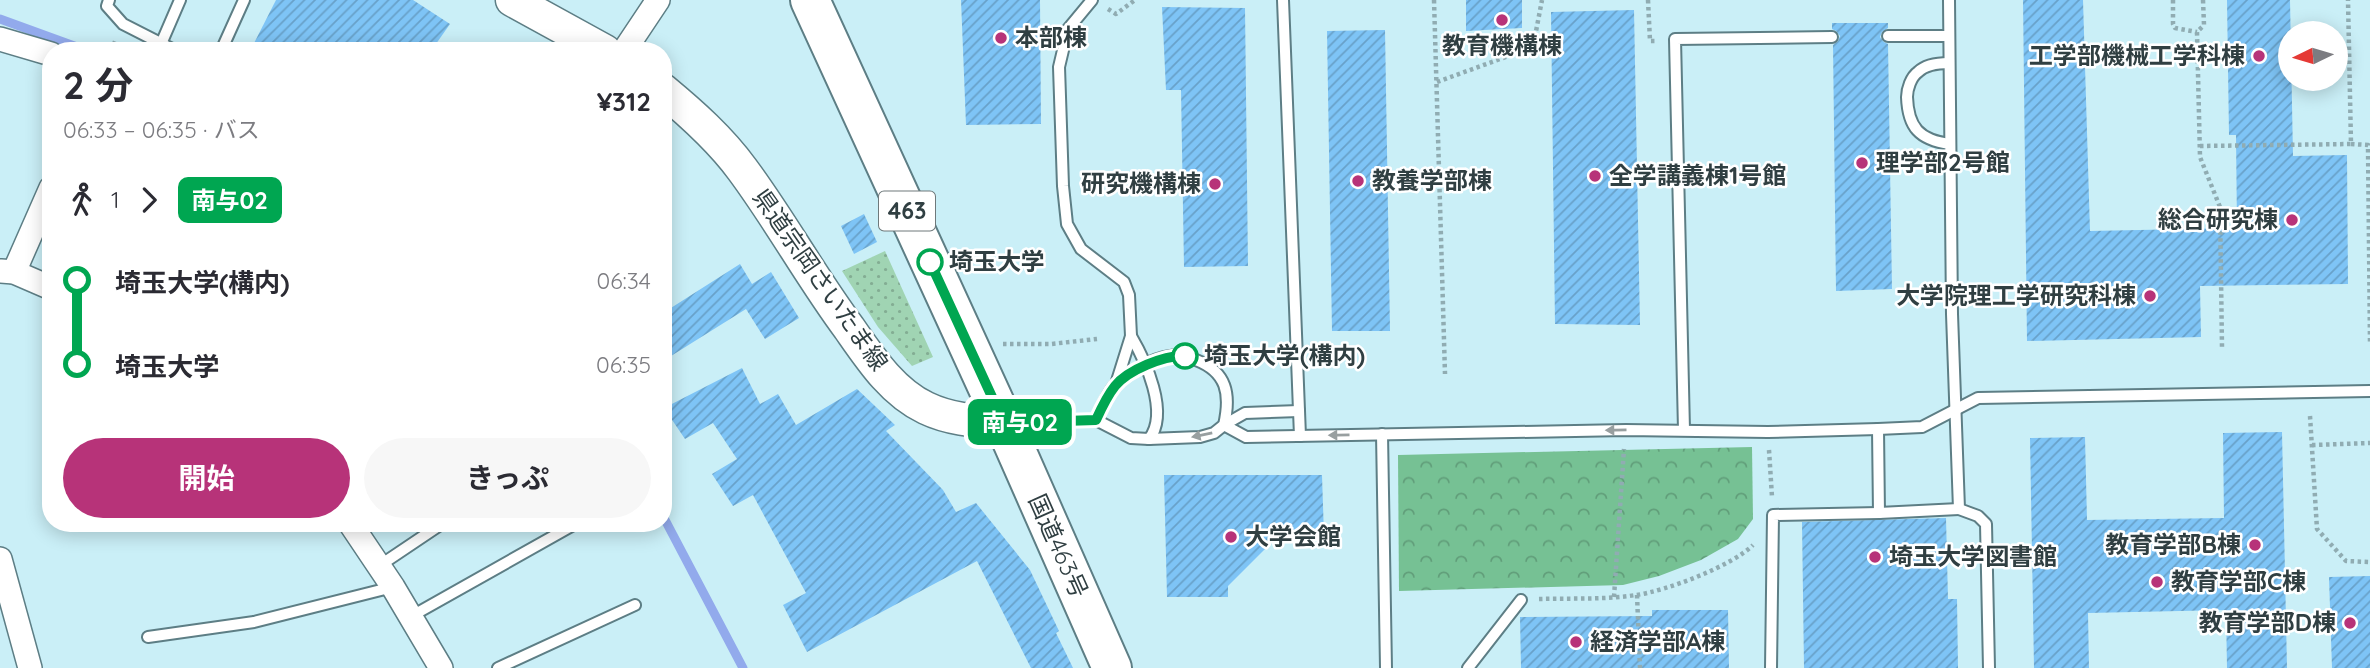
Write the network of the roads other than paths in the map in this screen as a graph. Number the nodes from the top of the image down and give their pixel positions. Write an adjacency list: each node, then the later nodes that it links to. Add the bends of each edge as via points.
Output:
1 (109, 0): 14 (lane, via 107,6 123,24)
2 (180, 0): 15 (lane)
3 (244, 0): 16 (lane)
4 (512, 0): 17 (main road)
5 (658, 0): 18 (street)
6 (810, 0): 33 (highway, 463)
7 (1283, 0): 31 (lane)
8 (1949, 0): 11 (lane)
9 (1092, 1): 26 (lane, via 1068,29 1059,67 1067,224 1082,249 1124,282)
10 (1888, 36): 11 (lane)
11 (1949, 36): 20 (lane)
12 (1832, 37): 36 (lane, via 1675,40)
13 (0, 39): 19 (street)
14 (157, 42)
15 (162, 42)
16 (225, 42)
17 (589, 42)
18 (630, 42)
19 (42, 51)
20 (1950, 62): 22 (lane); 22 (lane, via 1917,72 1908,89 1908,117 1918,132)
21 (672, 98): 33 (main road, 県道宗岡さいたま線, via 712,133 742,168 836,311 897,388 946,416)
22 (1950, 144): 30 (lane)
23 (42, 205): 24 (street)
24 (7, 272): 25 (street)
25 (42, 286)
26 (1131, 336): 27 (lane); 28 (lane)
27 (1147, 365): 28 (lane); 34 (lane, via 1171,355 1217,370 1227,398); 39 (lane, via 1157,423)
28 (1116, 384): 32 (lane)
29 (2370, 391): 30 (lane, via 1978,398)
30 (1956, 409): 35 (lane, via 1922,427); 40 (lane)
31 (1299, 411): 34 (lane, via 1245,413); 38 (lane)
32 (1096, 420): 33 (lane); 39 (lane, via 1131,438)
33 (1004, 423): 55 (highway, 国道463号 / 463)
34 (1224, 425): 38 (lane, via 1246,437); 39 (lane, one-way to 39, via 1200,437)
35 (1878, 429): 36 (lane); 41 (lane)
36 (1684, 430): 37 (lane, one-way to 37)
37 (1382, 434): 38 (lane, one-way to 38); 56 (lane)
38 (1300, 436)
39 (1149, 439)
40 (1959, 509): 41 (lane); 59 (lane, via 1986,524)
41 (1879, 513): 58 (lane, via 1773,515)
42 (356, 532): 46 (street)
43 (430, 532): 46 (lane)
44 (561, 532): 50 (lane)
45 (0, 559): 52 (street)
46 (379, 566): 47 (street)
47 (393, 587): 50 (street); 51 (lane, via 254,622)
48 (1521, 600): 57 (lane)
49 (635, 605): 54 (lane)
50 (410, 617): 53 (street)
51 (148, 637)
52 (30, 668)
53 (441, 668)
54 (498, 668)
55 (1112, 668)
56 (1386, 668)
57 (1468, 668)
58 (1771, 668)
59 (1989, 668)

